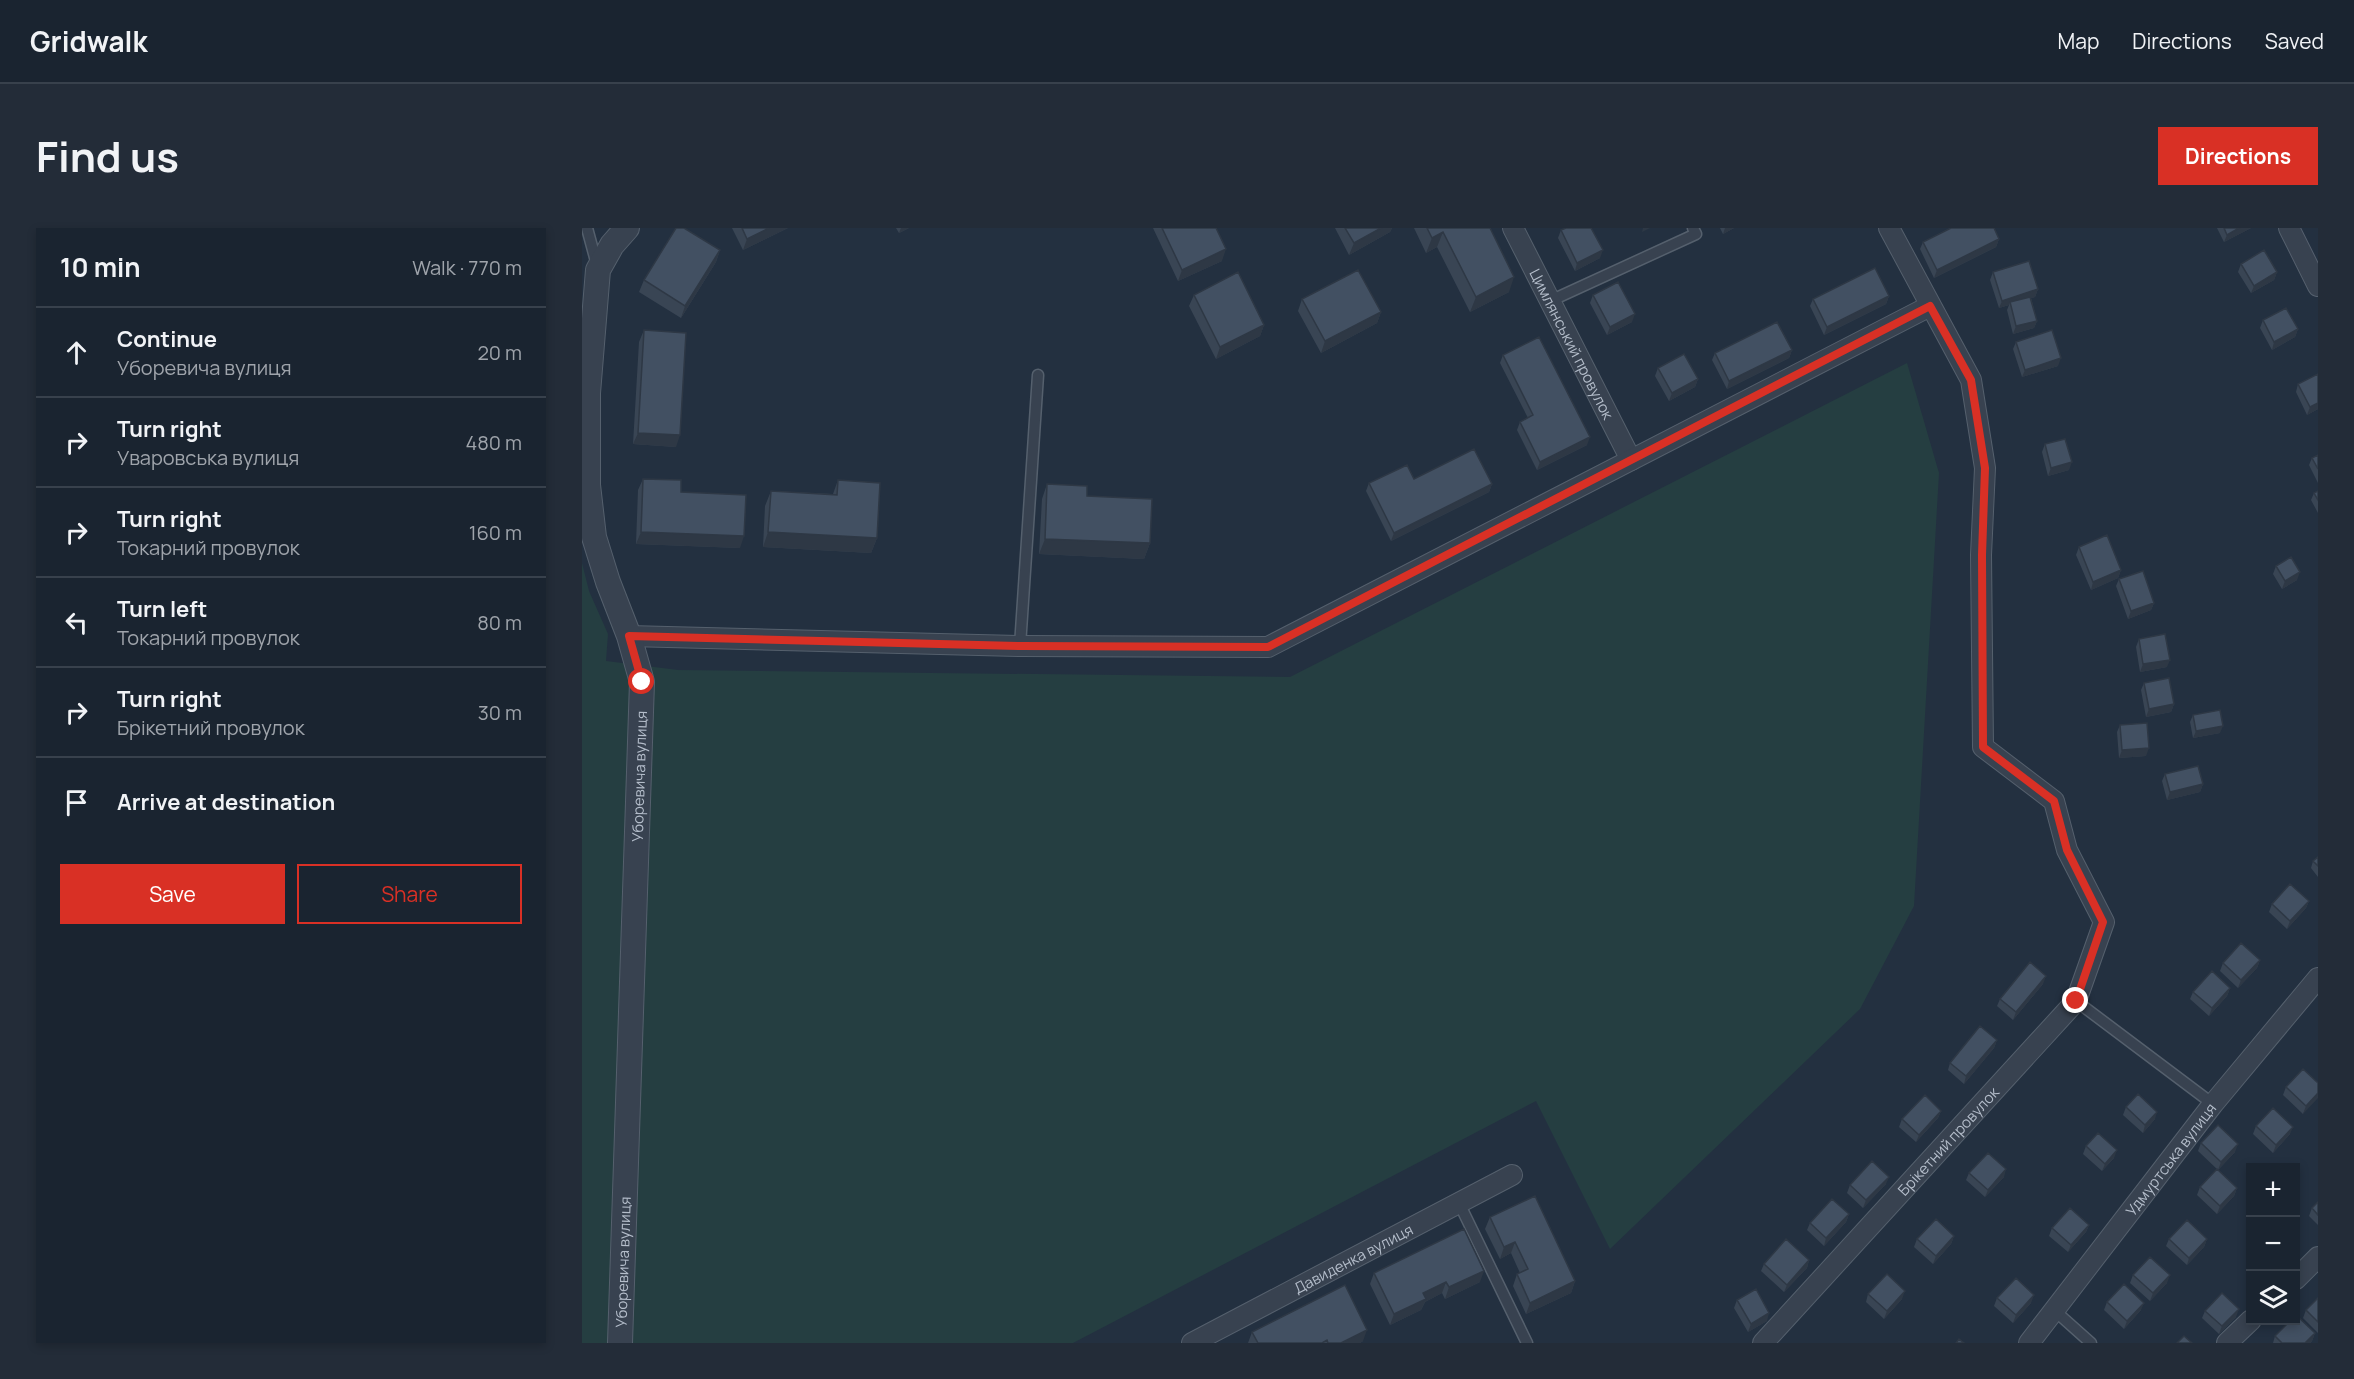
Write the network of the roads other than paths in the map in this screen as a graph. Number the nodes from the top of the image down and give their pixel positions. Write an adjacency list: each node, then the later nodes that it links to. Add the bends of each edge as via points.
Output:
1 (587, 228): 7 (lane)
2 (627, 228): 7 (street, Уборевича вулиця)
3 (1513, 228): 9 (street, Цимлянський провулок)
4 (1693, 228): 9 (lane, via 1696,234)
5 (1889, 228): 10 (street)
6 (2289, 228): 8 (street)
7 (598, 270): 13 (street, Уборевича вулиця, via 588,393 588,485 594,537)
8 (2318, 286)
9 (1550, 301): 12 (street, Цимлянський провулок)
10 (1930, 306): 12 (street); 16 (street, Брiкетний провулок, via 1971,380 1985,468 1983,747 2054,801 2067,850 2103,922)
11 (1038, 375): 14 (lane)
12 (1631, 460): 14 (street, via 1268,647)
13 (629, 636): 14 (street); 24 (street, Уборевича вулиця, via 642,682)
14 (1020, 646)
15 (2318, 978): 17 (street, Удмуртська вулиця)
16 (2076, 1001): 17 (lane); 27 (street, Брiкетний провулок)
17 (2213, 1104): 22 (street, Удмуртська вулиця)
18 (1512, 1175): 19 (street, Давиденка вулиця)
19 (1459, 1203): 25 (street, Давиденка вулиця); 26 (lane)
20 (2318, 1257): 21 (street)
21 (2300, 1274)
22 (2054, 1310): 28 (street, Удмуртська вулиця); 29 (lane)
23 (2246, 1325): 30 (street)
24 (620, 1343)
25 (1192, 1343)
26 (1527, 1343)
27 (1764, 1343)
28 (2029, 1343)
29 (2091, 1343)
30 (2227, 1343)

